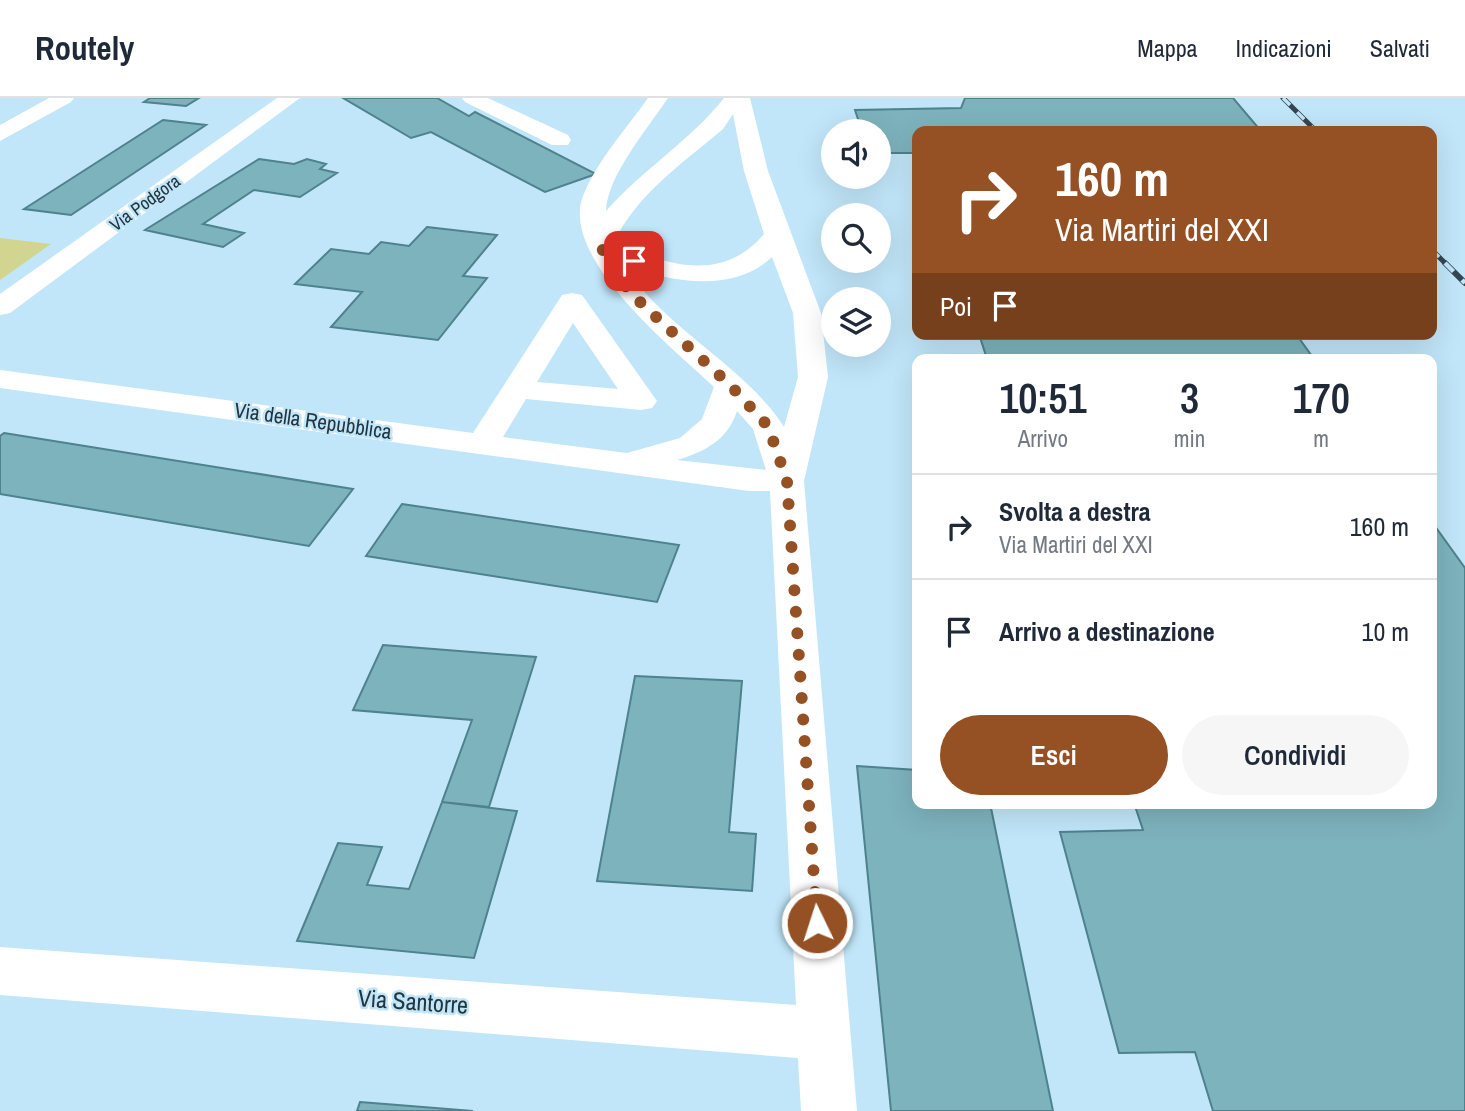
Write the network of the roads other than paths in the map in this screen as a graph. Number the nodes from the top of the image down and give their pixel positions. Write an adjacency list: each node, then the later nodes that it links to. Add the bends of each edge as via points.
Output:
1 (64, 98): 8 (street)
2 (290, 98): 13 (street, Via Podgora)
3 (472, 98): 9 (street)
4 (658, 98): 12 (street, via 594,198 593,218)
5 (735, 98): 7 (street)
6 (740, 98): 10 (street)
7 (710, 115): 10 (street); 12 (street, via 614,217)
8 (0, 134)
9 (560, 140)
10 (756, 171): 11 (street)
11 (776, 235): 12 (street, via 758,256 733,270 701,274 634,261); 19 (street, via 807,313 813,377)
12 (600, 245): 15 (street, via 620,280 643,305)
13 (0, 307)
14 (0, 379): 17 (street, Via della Repubblica)
15 (730, 385): 18 (street, Via della Repubblica, via 717,423 692,444); 19 (street, via 768,426)
16 (517, 389): 17 (street)
17 (483, 443): 18 (street, Via della Repubblica)
18 (627, 464): 19 (street, Via della Repubblica)
19 (787, 481): 21 (street)
20 (0, 971): 21 (street, Via Santorre)
21 (825, 1034): 22 (street)
22 (830, 1111)

